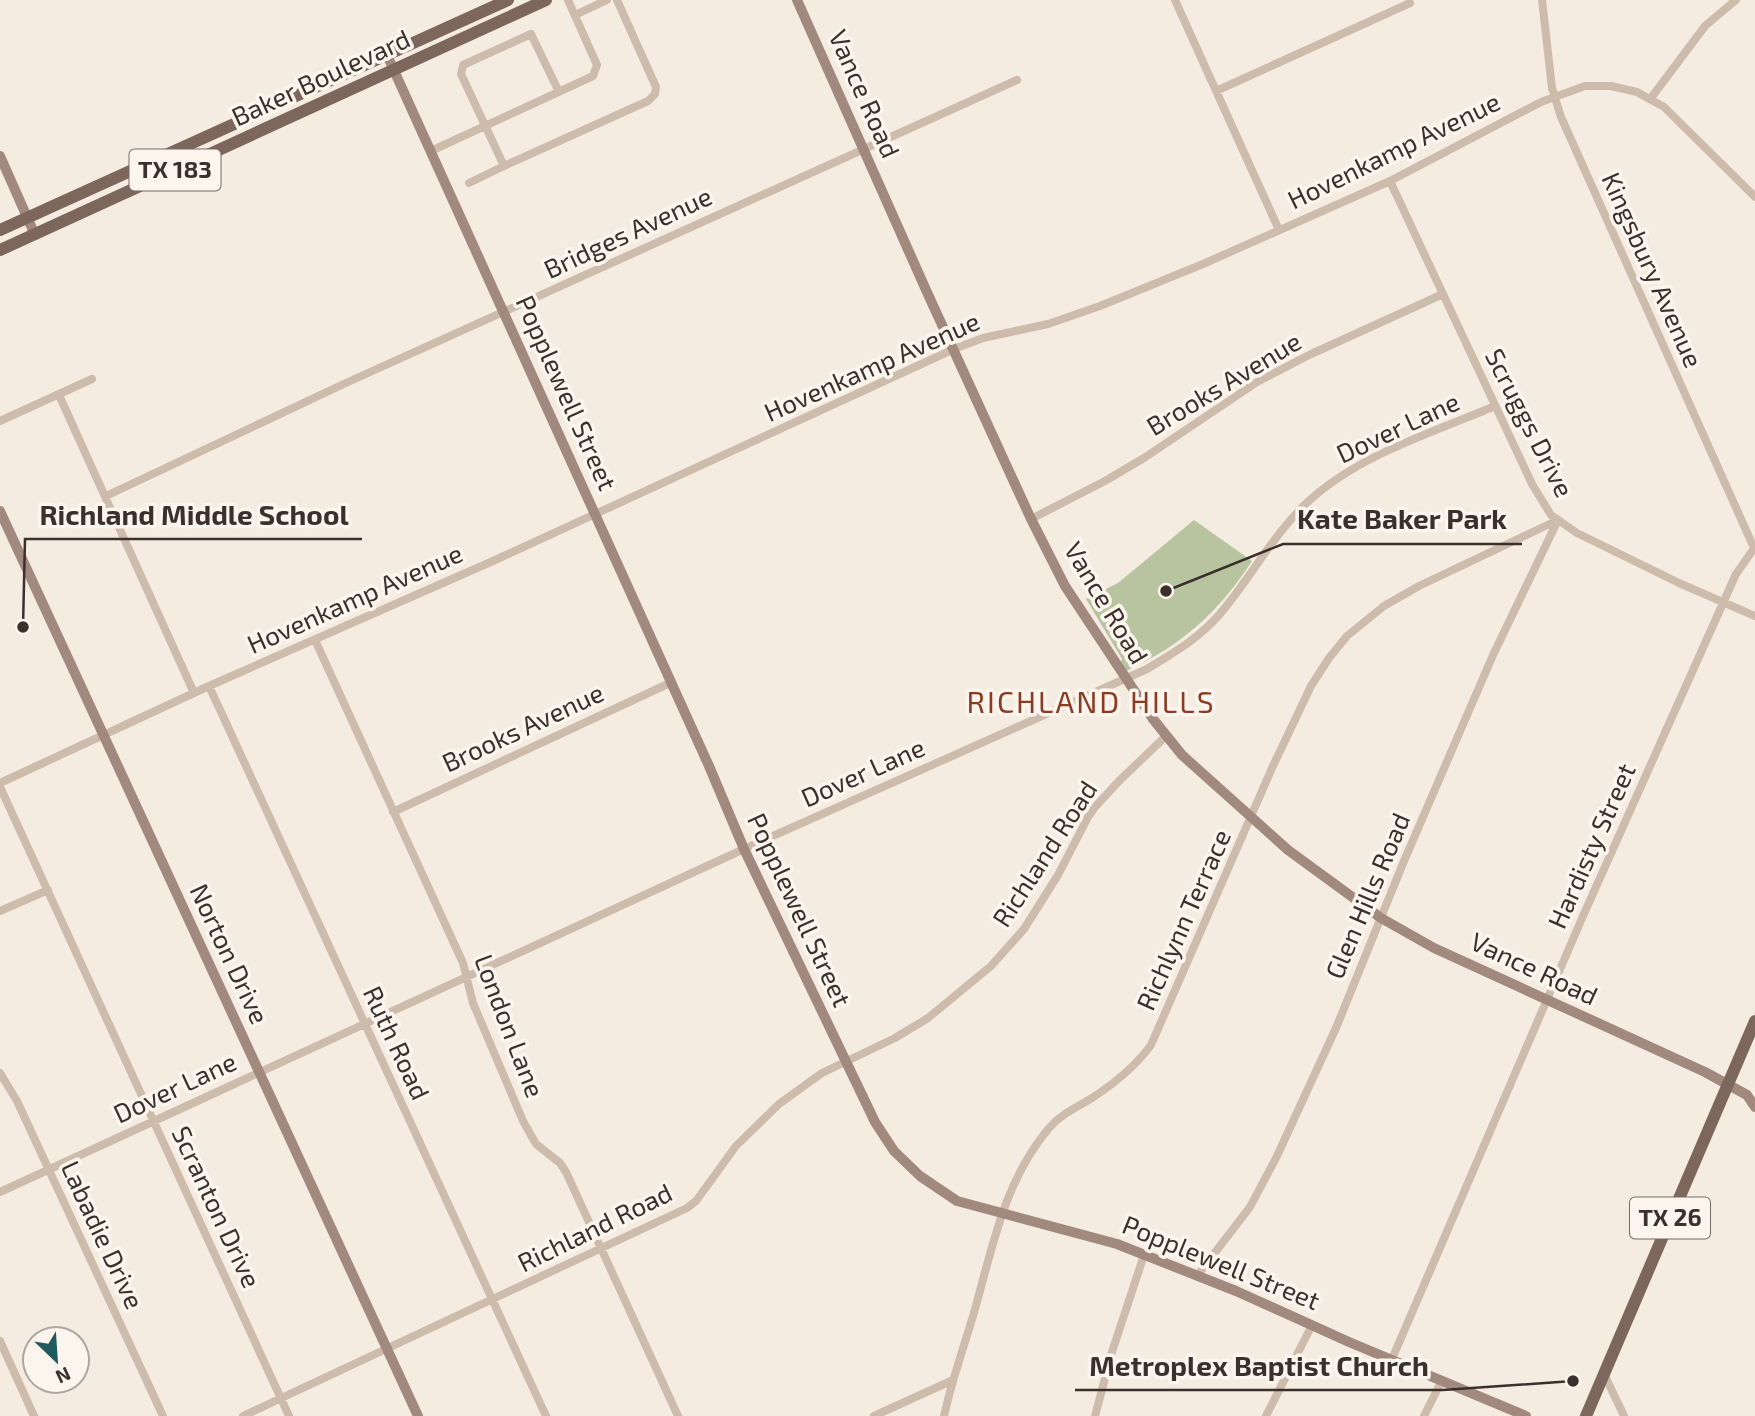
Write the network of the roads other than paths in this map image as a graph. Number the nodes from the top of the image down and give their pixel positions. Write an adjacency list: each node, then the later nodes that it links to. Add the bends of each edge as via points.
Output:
1 (508, 0): 12 (main road, Baker Boulevard / TX 183)
2 (546, 0): 13 (main road, Baker Boulevard / TX 183)
3 (568, 0): 11 (street)
4 (607, 0): 11 (street)
5 (617, 0): 23 (street, via 656,87 655,94)
6 (797, 0): 20 (street, Vance Road)
7 (1175, 0): 15 (street)
8 (1542, 0): 17 (street, Kingsbury Avenue)
9 (1736, 0): 18 (street, via 1705,26)
10 (1409, 3): 15 (street)
11 (575, 15): 16 (street, via 597,65 593,76)
12 (387, 54): 13 (street, Popplewell Street); 27 (main road, Baker Boulevard / TX 183)
13 (394, 69): 21 (street, Popplewell Street); 30 (main road, Baker Boulevard / TX 183)
14 (1017, 80): 20 (street, Bridges Avenue)
15 (1216, 91): 29 (street)
16 (559, 92): 19 (street); 19 (street, via 531,34 463,65 461,74)
17 (1554, 97): 18 (street, Hovenkamp Avenue, via 1597,85); 24 (street, Hovenkamp Avenue); 44 (street, Kingsbury Avenue)
18 (1651, 98): 26 (street)
19 (485, 126): 21 (street); 23 (street)
20 (864, 149): 33 (street, Bridges Avenue); 34 (street, Vance Road)
21 (432, 150): 33 (street, Popplewell Street)
22 (0, 156): 27 (street)
23 (504, 166): 25 (street)
24 (1390, 181): 29 (street, Hovenkamp Avenue); 32 (street, Scruggs Drive)
25 (469, 183)
26 (1755, 197)
27 (27, 217): 28 (main road, Baker Boulevard / TX 183); 30 (street)
28 (0, 230)
29 (1279, 230): 34 (street, Hovenkamp Avenue, via 1100,306)
30 (35, 235): 31 (main road, Baker Boulevard / TX 183)
31 (0, 250)
32 (1443, 294): 37 (street, Scruggs Drive); 42 (street, Brooks Avenue, via 1257,382 1144,458)
33 (505, 312): 39 (street, Bridges Avenue); 41 (street, Popplewell Street)
34 (954, 349): 41 (street, Hovenkamp Avenue); 42 (street, Vance Road)
35 (92, 379): 36 (street)
36 (59, 395): 38 (street); 39 (street)
37 (1496, 406): 43 (street, Scruggs Drive, via 1532,484); 48 (street, Dover Lane, via 1368,460 1328,486 1288,523 1205,630)
38 (0, 421)
39 (106, 496): 51 (street)
40 (0, 511): 53 (street, Norton Drive)
41 (595, 515): 47 (street, Hovenkamp Avenue); 49 (street, Popplewell Street)
42 (1031, 519): 48 (street, Vance Road, via 1065,586)
43 (1558, 520): 45 (street, Scruggs Drive); 56 (street, Richlynn Terrace, via 1419,586 1384,606 1348,636 1311,686); 60 (street, Glen Hills Road, via 1493,655)
44 (1755, 547): 45 (street, Hardisty Street)
45 (1723, 603): 46 (street, Scruggs Drive); 62 (street, Hardisty Street)
46 (1755, 616)
47 (315, 640): 50 (street, Hovenkamp Avenue); 55 (street, London Lane)
48 (1125, 678): 52 (street, Vance Road); 57 (street, Dover Lane)
49 (671, 682): 55 (street, Brooks Avenue); 57 (street, Popplewell Street)
50 (209, 687): 51 (street, Hovenkamp Avenue); 64 (street, Ruth Road)
51 (194, 693): 53 (street, Hovenkamp Avenue)
52 (1166, 736): 56 (street, Vance Road); 65 (street, Richland Road, via 1088,817 1024,929 991,965 928,1018)
53 (103, 737): 54 (street, Hovenkamp Avenue); 66 (street, Norton Drive)
54 (0, 785): 58 (street, Scranton Drive)
55 (393, 812): 61 (street, London Lane)
56 (1251, 818): 60 (street, Vance Road); 73 (street, Richlynn Terrace, via 1151,1045 1120,1079 1050,1126 1029,1154)
57 (744, 849): 61 (street, Dover Lane); 65 (street, Popplewell Street)
58 (48, 891): 59 (street); 70 (street, Scranton Drive)
59 (0, 911)
60 (1381, 918): 62 (street, Vance Road); 76 (street, Glen Hills Road, via 1336,1028 1251,1207)
61 (466, 978): 64 (street, Dover Lane); 74 (street, London Lane, via 523,1121 536,1144 566,1172)
62 (1547, 1001): 68 (street, Vance Road); 81 (street, Hardisty Street)
63 (1755, 1021): 68 (main road, TX 26)
64 (364, 1024): 66 (street, Dover Lane); 77 (street, Ruth Road)
65 (845, 1063): 73 (street, Popplewell Street, via 894,1151 920,1176 957,1201); 74 (street, Richland Road, via 806,1084 762,1118 687,1208)
66 (259, 1072): 70 (street, Dover Lane); 80 (street, Norton Drive)
67 (0, 1073): 71 (street, Labadie Drive)
68 (1728, 1085): 69 (street, Vance Road, via 1747,1095); 82 (main road, TX 26)
69 (1755, 1107)
70 (154, 1121): 71 (street, Dover Lane); 85 (street, Scranton Drive)
71 (49, 1169): 72 (street, Dover Lane); 87 (street, Labadie Drive)
72 (0, 1192)
73 (1002, 1213): 75 (street, Popplewell Street, via 1086,1234); 83 (street, Richlynn Terrace)
74 (602, 1249): 77 (street, Richland Road); 92 (street, London Lane)
75 (1144, 1255): 76 (street, Popplewell Street); 95 (street)
76 (1197, 1276): 78 (street, Popplewell Street)
77 (492, 1299): 80 (street, Richland Road); 91 (street, Ruth Road)
78 (1312, 1325): 81 (street, Popplewell Street); 96 (street)
79 (0, 1341): 86 (street)
80 (387, 1349): 85 (street, Richland Road); 90 (street, Norton Drive)
81 (1392, 1359): 84 (street, Popplewell Street)
82 (1604, 1374): 99 (main road, TX 26); 100 (street)
83 (953, 1380): 93 (street); 94 (street, Richlynn Terrace)
84 (1442, 1380): 97 (street); 98 (street, Popplewell Street)
85 (281, 1399): 88 (street, Richland Road); 89 (street, Scranton Drive)
86 (34, 1416)
87 (163, 1416)
88 (243, 1416)
89 (289, 1416)
90 (418, 1416)
91 (546, 1416)
92 (678, 1416)
93 (874, 1416)
94 (944, 1416)
95 (1095, 1416)
96 (1266, 1416)
97 (1424, 1416)
98 (1526, 1416)
99 (1586, 1416)
100 (1624, 1416)

